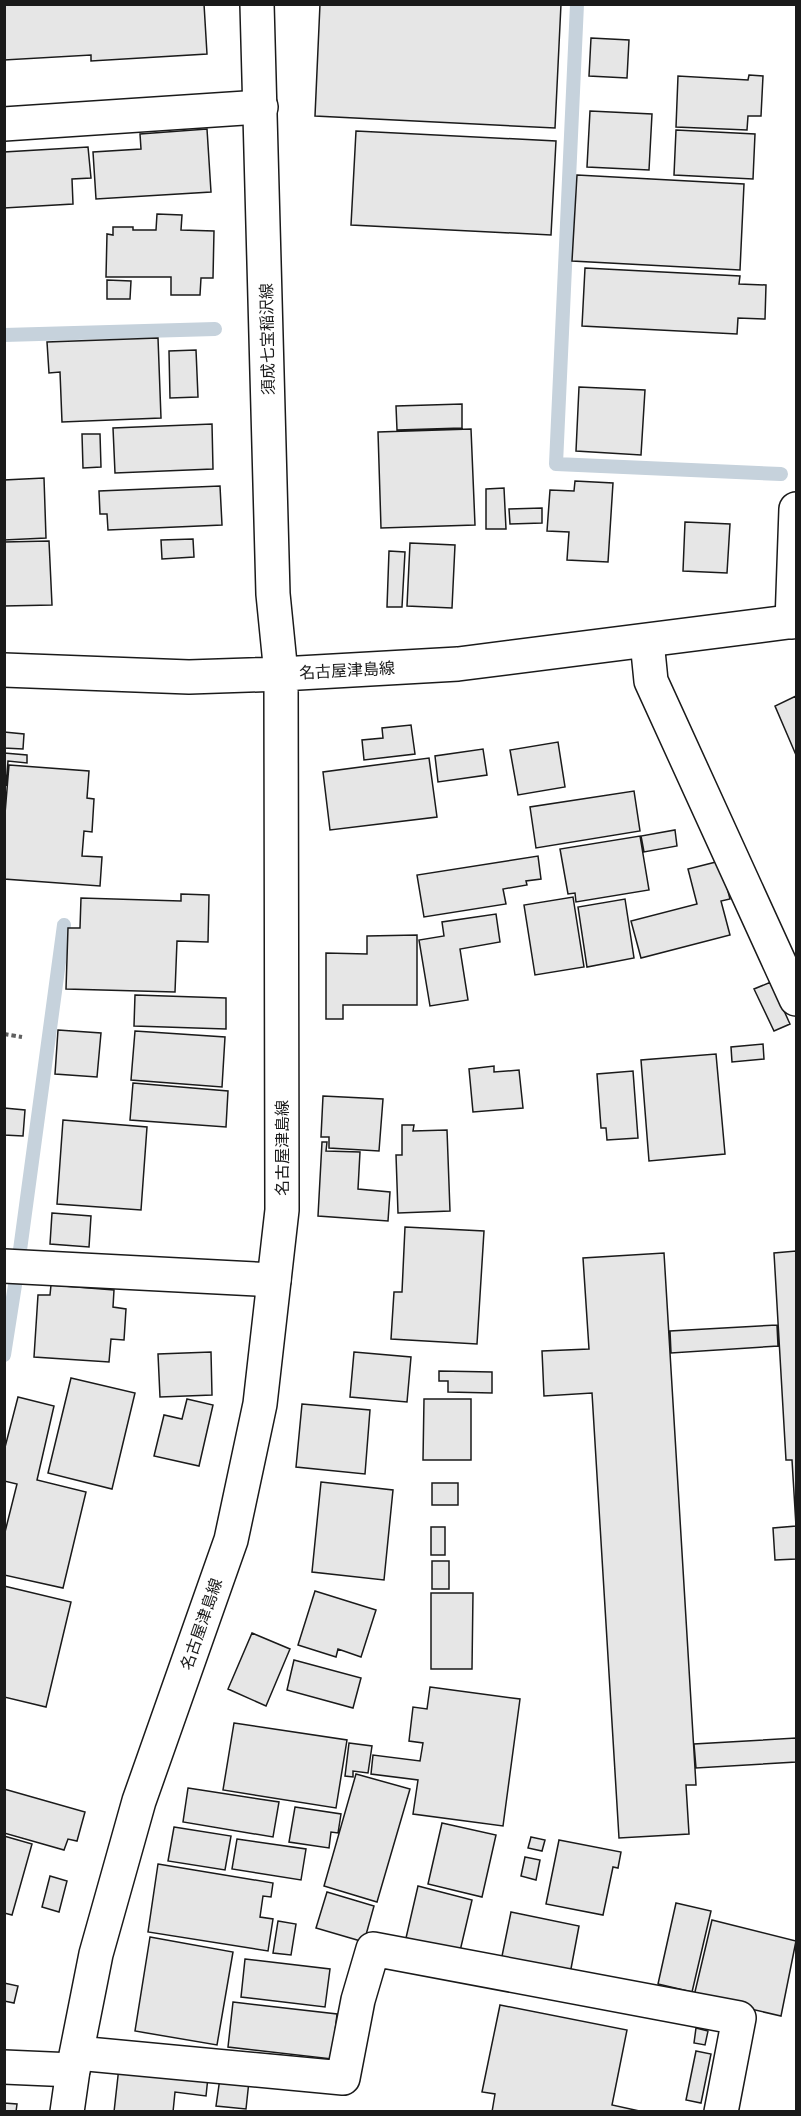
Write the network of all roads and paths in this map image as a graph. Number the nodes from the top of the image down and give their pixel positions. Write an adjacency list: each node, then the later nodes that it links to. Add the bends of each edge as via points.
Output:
1 (257, 4): 2 (main road, 須成七宝稲沢線)
2 (261, 107): 3 (main road); 8 (main road, 須成七宝稲沢線, via 273,594)
3 (4, 124)
4 (796, 509): 5 (main road)
5 (794, 622): 6 (main road, 名古屋津島線)
6 (647, 641): 8 (main road, 名古屋津島線, via 458,664); 9 (main road, via 651,681)
7 (4, 670): 8 (main road, via 189,677)
8 (281, 674): 13 (main road, 名古屋津島線, via 282,1209)
9 (796, 999)
10 (4, 1034): 11 (path)
11 (22, 1037)
12 (4, 1266): 13 (main road)
13 (274, 1280): 14 (main road, 名古屋津島線, via 260,1404 231,1540 139,1801 96,1954)
14 (75, 2062): 15 (main road); 16 (main road, 名古屋津島線); 17 (main road, via 344,2078 358,2000 373,1949 739,2018)
15 (4, 2067)
16 (67, 2112)
17 (721, 2112)

